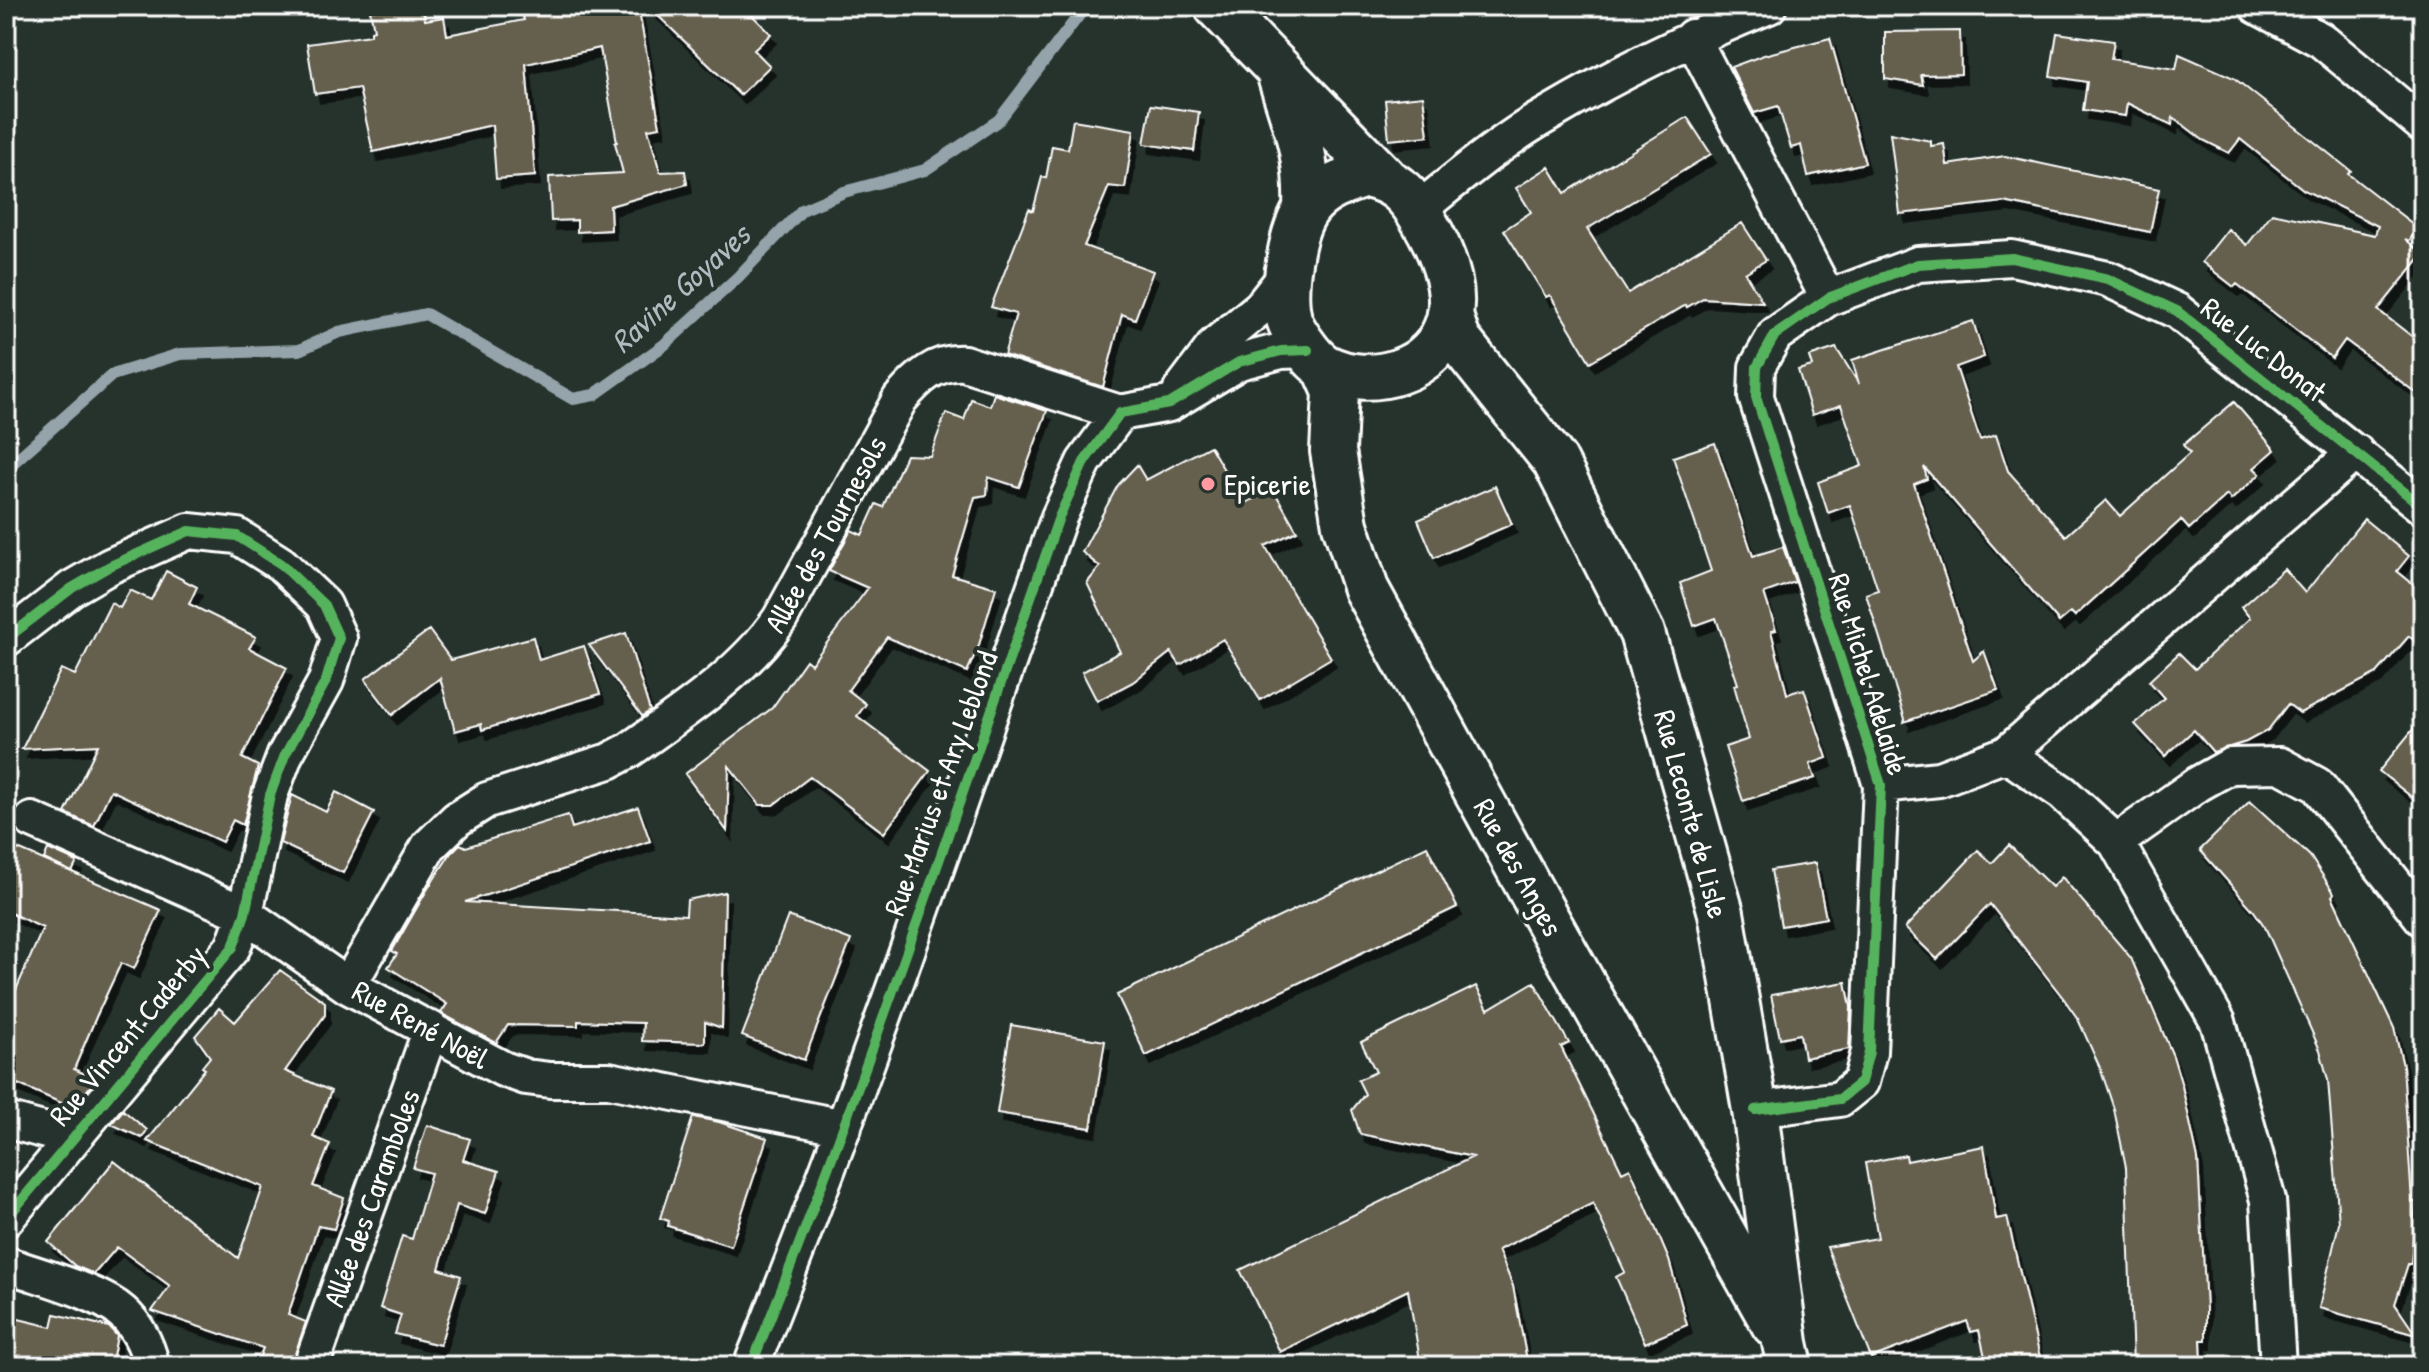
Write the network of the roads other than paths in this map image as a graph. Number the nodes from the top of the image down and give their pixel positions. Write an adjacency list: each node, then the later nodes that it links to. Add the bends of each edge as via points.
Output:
1 (1217, 6): 5 (street)
2 (1769, 6): 4 (street)
3 (2257, 6): 6 (street, via 2321,40)
4 (1692, 37): 9 (street, via 1545,116); 11 (street)
5 (1277, 69): 7 (street); 8 (street, via 1304,149)
6 (2423, 125)
7 (1384, 178): 8 (street, via 1365,175 1344,182 1324,191); 9 (street)
8 (1306, 209): 10 (street)
9 (1418, 210): 12 (street, via 1445,264)
10 (1288, 273): 13 (street, via 1290,322); 15 (street, via 1261,307 1215,345)
11 (1828, 298): 14 (street, Rue Luc Donat, via 1775,335); 17 (street, Rue Luc Donat, via 1918,264 2012,258 2108,279 2177,311)
12 (1450, 316): 13 (street, via 1431,351 1397,374 1348,375); 28 (street, Rue Leconte de Lisle, via 1458,340 1555,461 1642,633 1721,913)
13 (1316, 359): 15 (street, via 1281,351 1239,362); 34 (street, Rue des Anges, via 1336,392 1333,451 1345,525 1366,589)
14 (1757, 367): 21 (street, Rue Michel Adelaide, via 1756,397)
15 (1169, 404): 16 (street)
16 (1120, 413): 26 (street, Allée des Tournesols, via 964,363 949,362 917,379 900,399 764,642 628,751 487,800 457,819 429,846); 30 (street, Rue Marius et Ary Leblond, via 1084,462 1059,517)
17 (2356, 452): 18 (street, Rue Luc Donat); 20 (street, Rue Michel Adelaide)
18 (2423, 507)
19 (6, 639): 24 (street, Rue Vincent Caderby, via 72,588 189,531 237,536 281,564 324,605 339,638 326,681 285,755 270,795)
20 (2006, 754): 21 (street, Rue Michel Adelaide, via 1939,779); 23 (street, via 2063,793)
21 (1881, 785): 28 (street, Rue Michel Adelaide, via 1869,1052 1861,1082 1840,1099)
22 (32, 820): 24 (street, Rue René Noël)
23 (2116, 842): 25 (street, via 2230,766 2280,765 2317,785); 38 (street, via 2218,1022 2268,1200)
24 (245, 914): 26 (street, Rue René Noël); 31 (street, Rue Vincent Caderby, via 233,947)
25 (2423, 919)
26 (348, 986): 27 (street, Rue René Noël)
27 (431, 1029): 30 (street, Rue René Noël, via 526,1077 609,1080); 36 (street, Allée des Caramboles)
28 (1755, 1110): 34 (street, Rue Leconte de Lisle)
29 (6, 1120): 31 (street, via 50,1132)
30 (844, 1127): 37 (street, Rue Marius et Ary Leblond)
31 (67, 1143): 32 (street, Rue Vincent Caderby)
32 (6, 1219)
33 (6, 1264): 35 (street, via 121,1311 147,1348)
34 (1787, 1355)
35 (152, 1366)
36 (311, 1366)
37 (751, 1366)
38 (2278, 1366)

